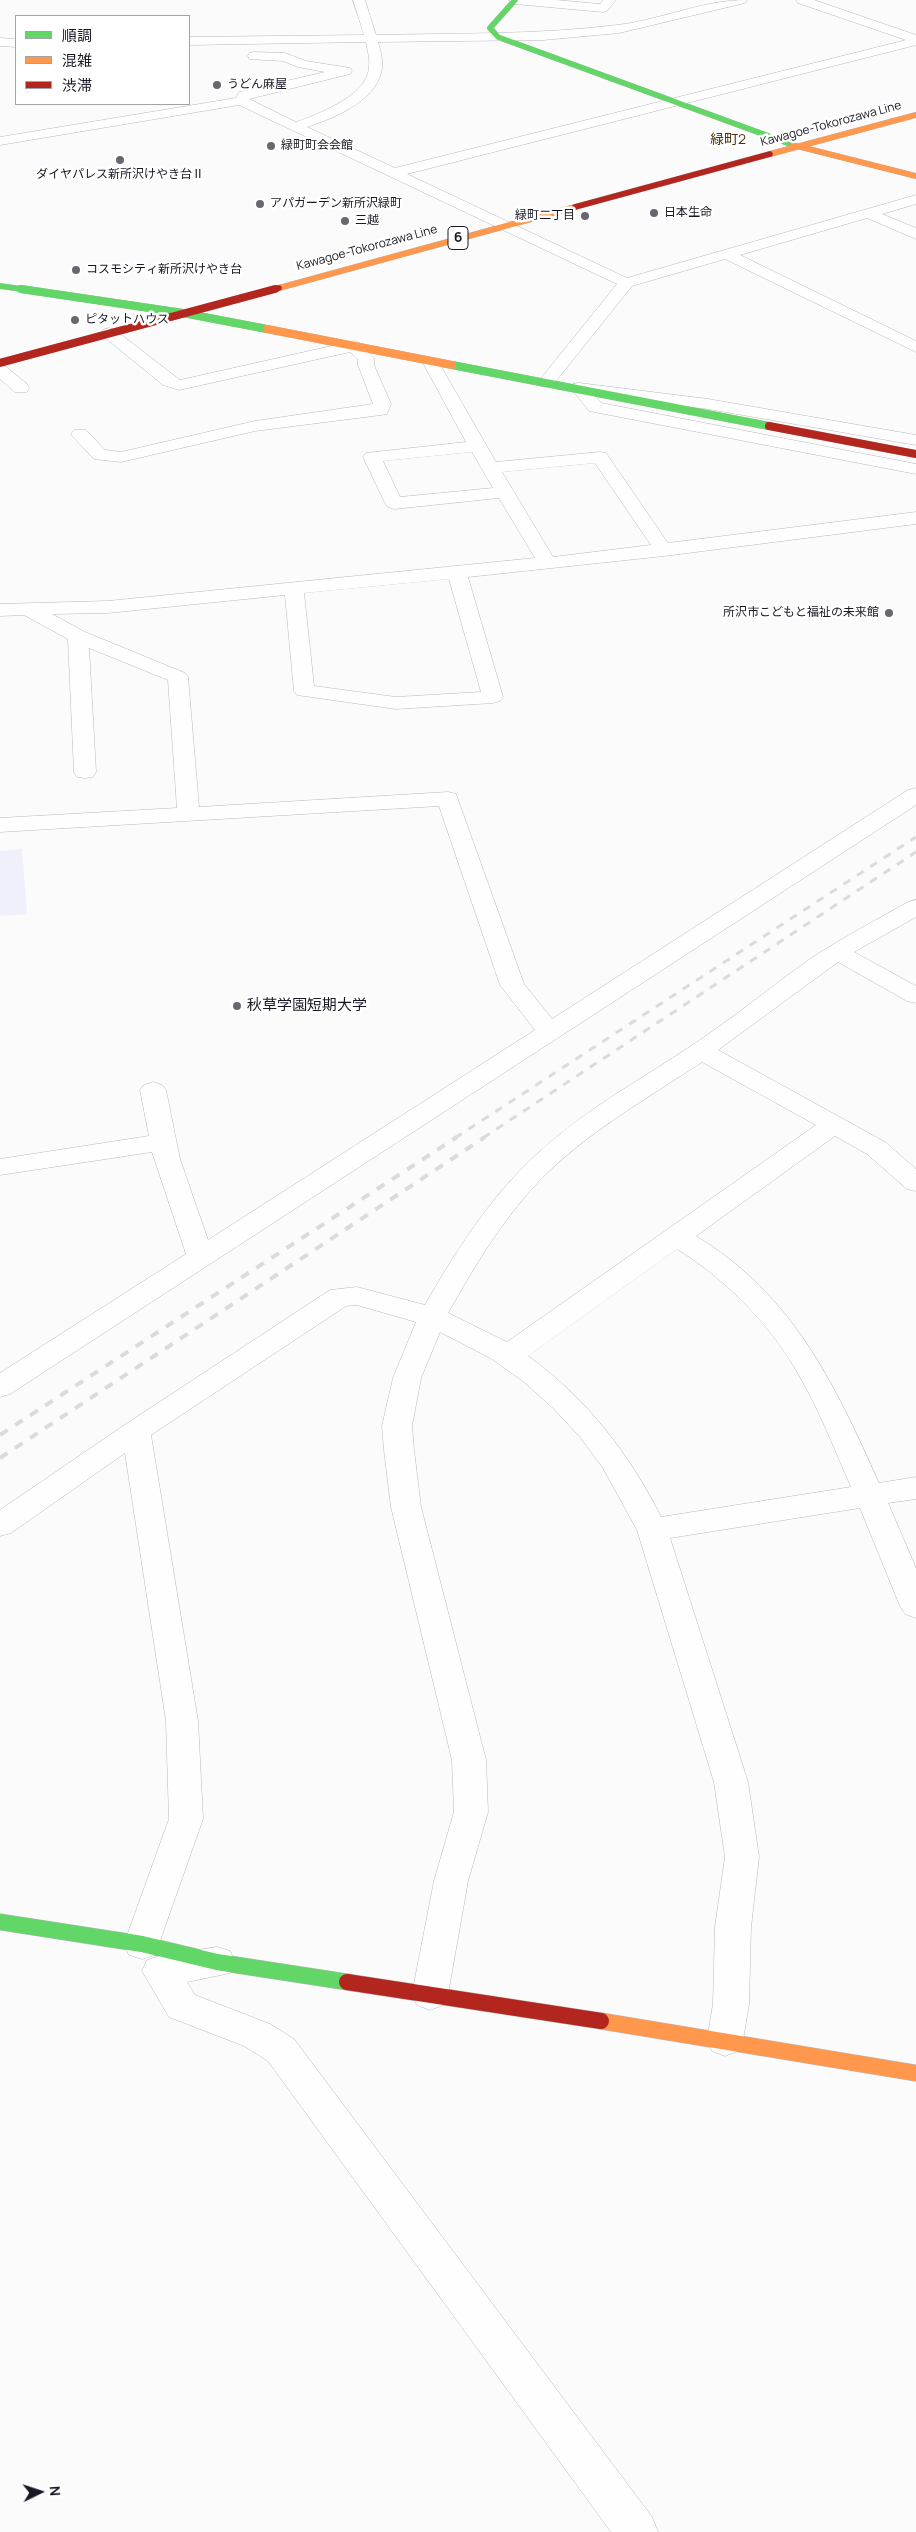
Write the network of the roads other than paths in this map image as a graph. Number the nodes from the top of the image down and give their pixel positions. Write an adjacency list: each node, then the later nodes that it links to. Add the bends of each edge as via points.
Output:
1 (359, 0): 7 (street)
2 (515, 0): 3 (street, via 603,8); 6 (street, via 490,28)
3 (610, 0)
4 (741, 0): 6 (street, via 619,30)
5 (802, 0): 8 (street)
6 (498, 37): 7 (street); 14 (street, via 515,46)
7 (370, 39): 9 (street); 16 (street, via 376,65 370,84 341,107)
8 (916, 40): 14 (street)
9 (190, 41)
10 (0, 42): 11 (street)
11 (15, 43)
12 (244, 56): 13 (street, via 273,55 345,71 244,95)
13 (241, 101): 16 (street); 17 (street)
14 (675, 102): 18 (street); 19 (street)
15 (916, 115): 18 (street, Kawagoe-Tokorozawa Line / 6)
16 (296, 126): 19 (street)
17 (1, 140)
18 (798, 147): 20 (street); 23 (street, Kawagoe-Tokorozawa Line / 6)
19 (393, 173): 23 (street)
20 (916, 176)
21 (916, 199): 22 (street)
22 (868, 213): 24 (street); 25 (street)
23 (506, 225): 26 (street); 28 (street, Kawagoe-Tokorozawa Line / 6)
24 (916, 234)
25 (728, 255): 26 (street); 30 (street)
26 (626, 283): 35 (street)
27 (0, 286): 28 (street)
28 (183, 314): 29 (street, Kawagoe-Tokorozawa Line / 6); 31 (street)
29 (109, 333): 31 (street, via 169,381 179,385); 32 (street, Kawagoe-Tokorozawa Line / 6)
30 (911, 341)
31 (354, 346): 33 (street); 38 (street, via 366,358 382,404 381,410 255,426 121,457 100,455)
32 (0, 363)
33 (431, 363): 35 (street); 40 (street)
34 (0, 371): 36 (street)
35 (546, 382): 37 (street)
36 (22, 388)
37 (579, 388): 39 (street, via 758,411); 41 (street); 43 (street, via 596,407)
38 (80, 434)
39 (916, 440)
40 (477, 446): 42 (street); 44 (street, via 372,457 394,503)
41 (916, 454)
42 (490, 468): 44 (street); 46 (street, via 600,456)
43 (916, 469)
44 (504, 492): 47 (street)
45 (916, 518): 46 (street)
46 (664, 550): 47 (street)
47 (547, 563): 48 (street)
48 (456, 572): 49 (street); 49 (street, via 493,698 396,703 304,691)
49 (294, 587): 50 (street, via 108,606)
50 (27, 609): 51 (street); 52 (street)
51 (0, 610)
52 (78, 636): 53 (street); 55 (street, via 178,677)
53 (85, 772)
54 (916, 795): 60 (street)
55 (188, 812): 56 (street); 60 (street, via 448,798 512,985)
56 (0, 825)
57 (916, 907): 58 (street)
58 (837, 952): 59 (street); 61 (street)
59 (916, 996)
60 (549, 1032): 68 (street)
61 (701, 1051): 63 (street); 69 (street, via 607,1113 557,1150 528,1178 472,1250)
62 (153, 1090): 64 (street)
63 (834, 1125): 66 (street, via 876,1148); 67 (street)
64 (163, 1142): 65 (street); 68 (street)
65 (0, 1167)
66 (916, 1183)
67 (676, 1236): 70 (street); 74 (street, via 700,1249 744,1289 795,1345 822,1391)
68 (201, 1258): 71 (street)
69 (432, 1317): 70 (street, via 466,1330); 72 (street, via 357,1296 340,1297); 81 (street, via 407,1378 397,1426 399,1450 406,1507 469,1760 472,1794 471,1812 451,1881)
70 (508, 1356): 76 (street, via 553,1389 575,1410 612,1456)
71 (0, 1387)
72 (136, 1431): 75 (street); 79 (street, via 182,1721 187,1801 186,1819)
73 (916, 1488): 74 (street)
74 (869, 1496): 76 (street); 77 (street)
75 (0, 1525)
76 (652, 1530): 82 (street, via 731,1782 742,1858 733,1927 731,2004)
77 (916, 1606)
78 (0, 1922): 79 (street)
79 (142, 1944): 80 (street)
80 (217, 1962): 81 (street); 84 (street, via 160,1971 182,2006 257,2035 281,2050)
81 (430, 1994): 82 (street)
82 (725, 2040): 83 (street)
83 (916, 2072)
84 (637, 2532)

